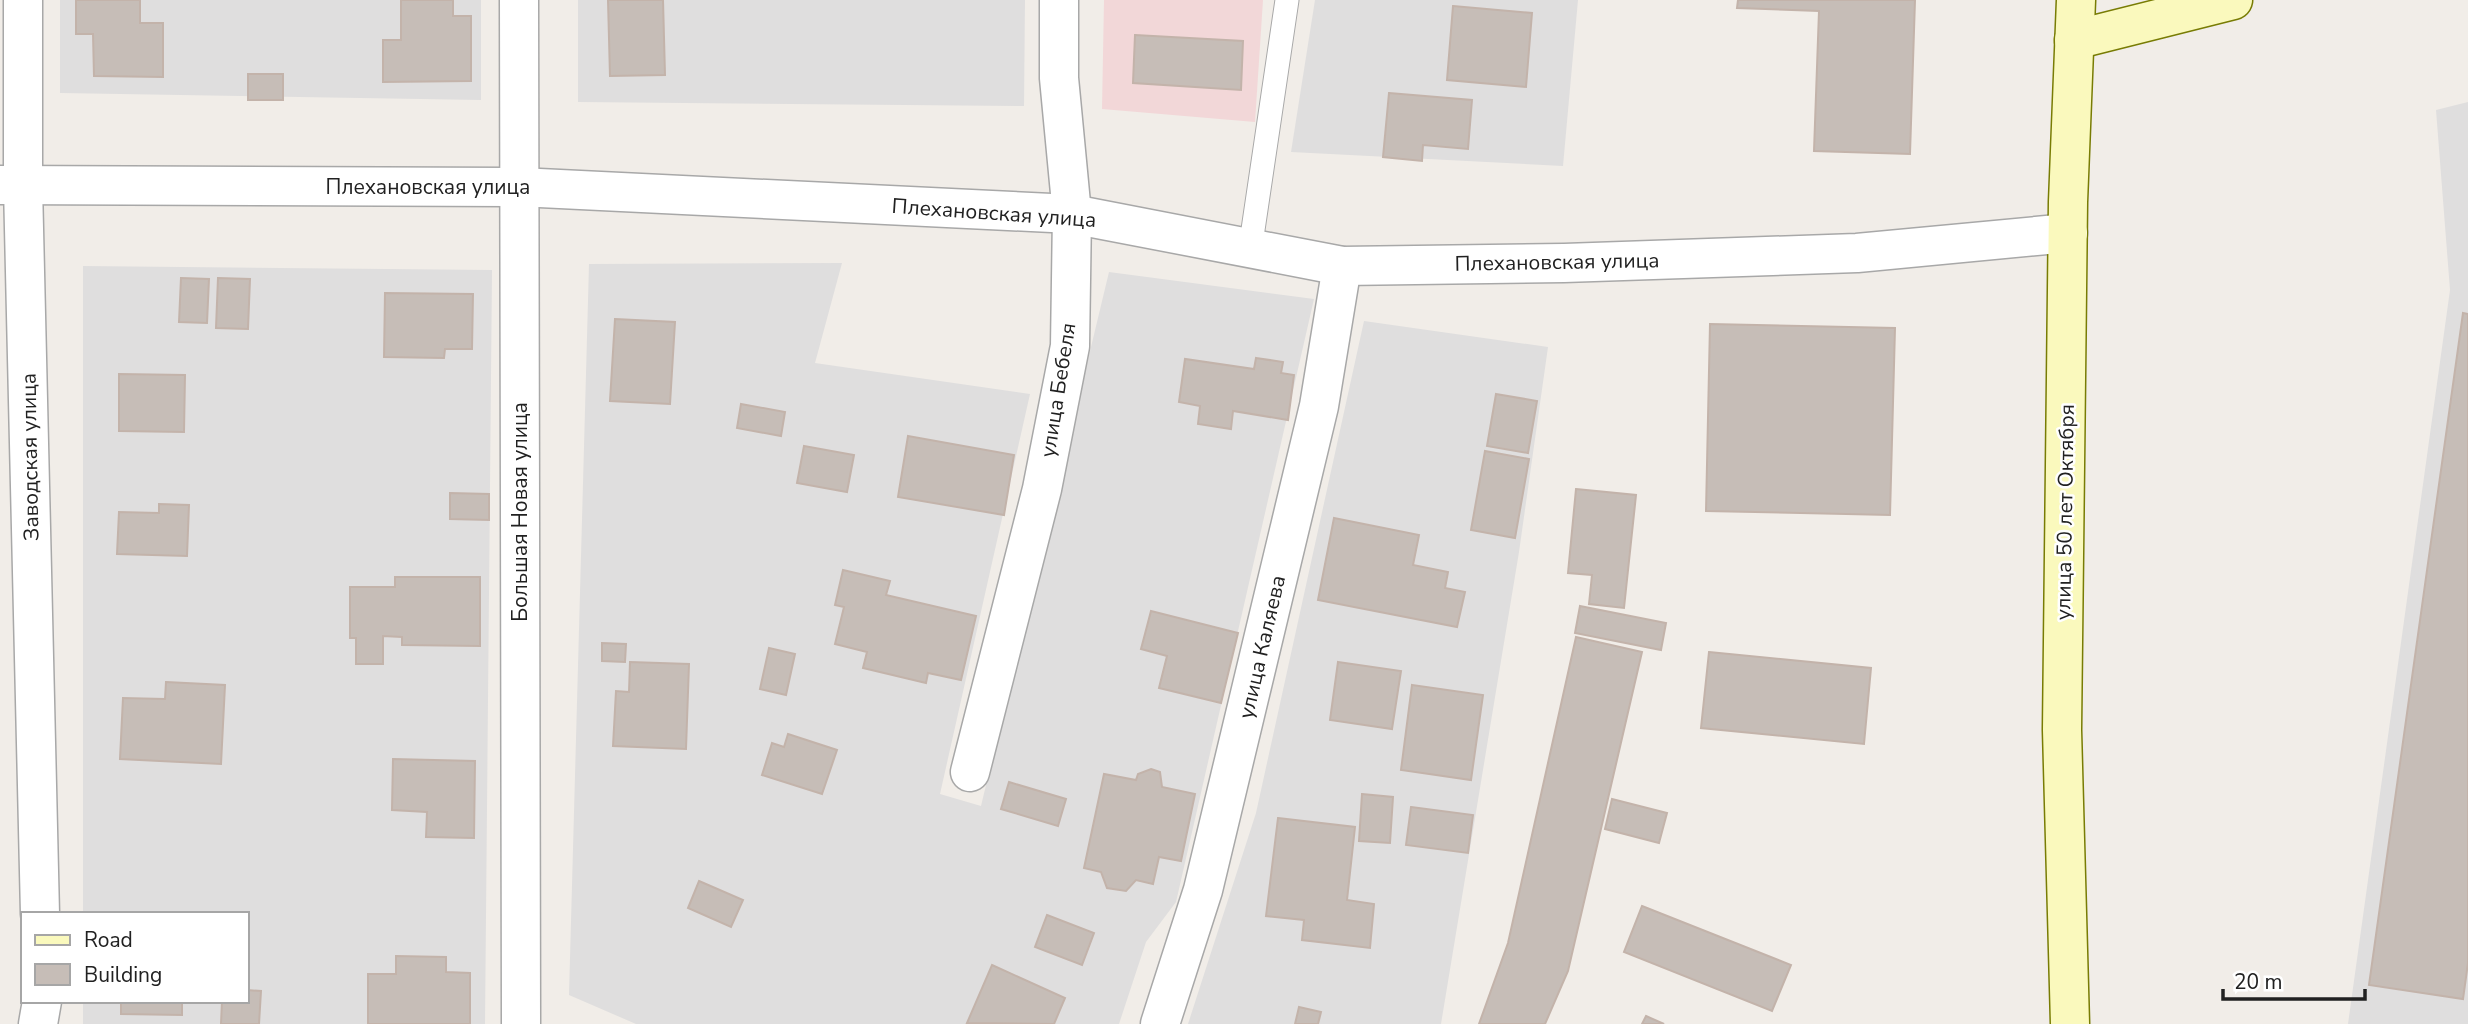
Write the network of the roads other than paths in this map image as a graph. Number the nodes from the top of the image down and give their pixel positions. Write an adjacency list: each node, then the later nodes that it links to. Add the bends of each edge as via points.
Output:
1 (23, 0): 8 (street, Заводская улица)
2 (519, 0): 9 (street, Большая Новая улица)
3 (1059, 0): 10 (street, улица Бебеля, via 1059,78)
4 (1287, 0): 12 (lane)
5 (2076, 0): 7 (main road, улица 50 лет Октября)
6 (2233, 0): 7 (main road)
7 (2074, 40): 11 (main road, улица 50 лет Октября)
8 (12, 185): 9 (street, Плехановская улица); 15 (street, Заводская улица)
9 (519, 187): 10 (street, Плехановская улица); 19 (street, Большая Новая улица)
10 (1072, 214): 12 (street, Плехановская улица); 14 (street, улица Бебеля, via 1070,346 1042,489)
11 (2068, 233): 13 (street, Плехановская улица, via 1857,253); 17 (main road, улица 50 лет Октября, via 2062,730)
12 (1250, 250): 13 (street, Плехановская улица)
13 (1342, 266): 20 (street, улица Каляева, via 1319,406 1207,876)
14 (970, 772)
15 (40, 912)
16 (42, 1003): 18 (street)
17 (2066, 1017)
18 (38, 1024)
19 (521, 1024)
20 (1160, 1024)

